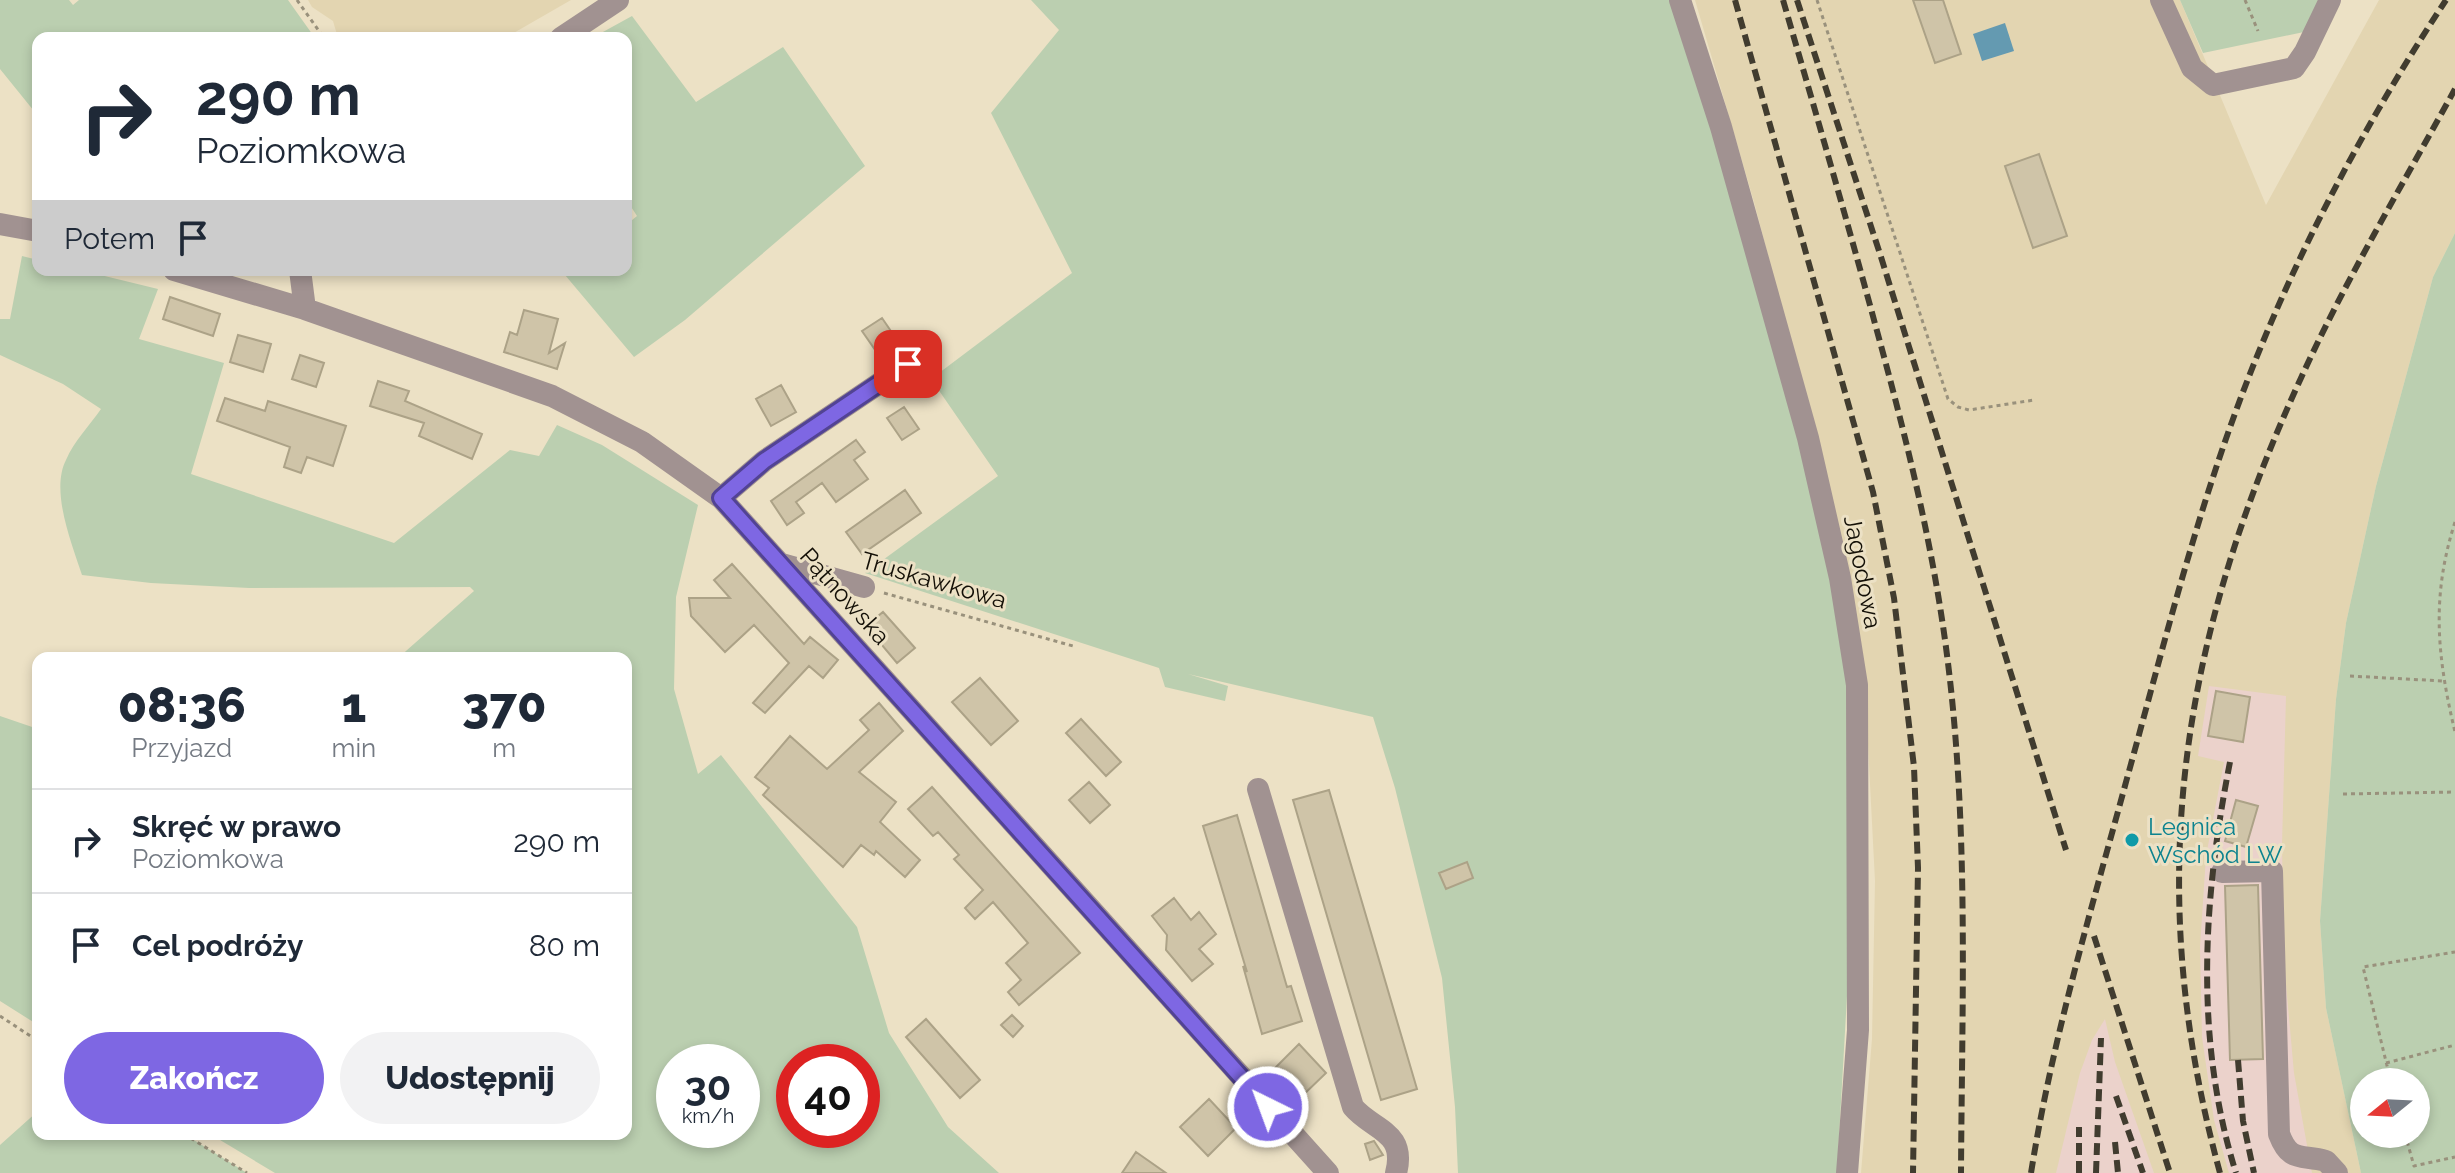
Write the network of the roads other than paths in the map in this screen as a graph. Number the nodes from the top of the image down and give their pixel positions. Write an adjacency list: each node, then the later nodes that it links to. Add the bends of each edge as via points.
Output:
1 (618, 0): 5 (street)
2 (1680, 0): 19 (street, Jagodowa, via 1808,438 1840,578 1857,685 1858,1030)
3 (2161, 0): 4 (street, via 2192,68 2213,85 2294,68)
4 (2330, 0)
5 (570, 32)
6 (0, 224): 7 (street)
7 (32, 230)
8 (194, 276): 10 (street, Pątnowska)
9 (301, 276): 10 (street)
10 (305, 309): 12 (street, Pątnowska, via 552,396 642,442)
11 (908, 364): 12 (street, via 764,461)
12 (721, 498): 13 (street, Pątnowska)
13 (781, 564): 14 (street, Truskawkowa); 17 (street, Pątnowska)
14 (864, 587)
15 (1258, 789): 18 (street, via 1353,1107 1390,1134 1397,1153)
16 (2222, 872): 20 (street, via 2272,871 2279,1134 2286,1151 2326,1161)
17 (1328, 1173)
18 (1396, 1173)
19 (1847, 1173)
20 (2337, 1173)

